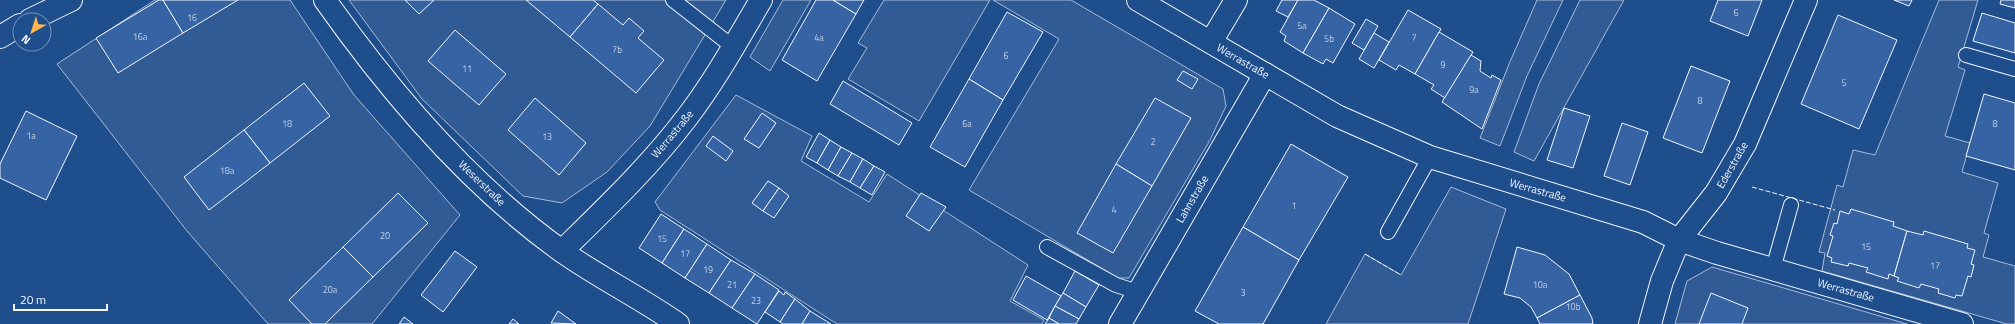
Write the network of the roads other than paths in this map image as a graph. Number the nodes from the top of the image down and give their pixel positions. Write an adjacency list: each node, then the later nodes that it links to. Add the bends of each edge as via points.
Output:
1 (71, 0): 8 (street)
2 (325, 0): 19 (street, Weserstraße, via 374,67 435,137 493,196)
3 (673, 0): 10 (lane)
4 (762, 0): 10 (street, Werrastraße)
5 (1138, 0): 9 (street, Werrastraße)
6 (1236, 0): 9 (street)
7 (1806, 0): 17 (street, Ederstraße, via 1745,144 1716,194)
8 (46, 12)
9 (1211, 42): 13 (street, Werrastraße)
10 (733, 47): 19 (street, Werrastraße, via 688,116 625,189)
11 (1966, 55): 12 (lane)
12 (2015, 69)
13 (1265, 74): 14 (street, Werrastraße, via 1337,116); 21 (street, Lahnstraße)
14 (1430, 157): 16 (lane); 17 (street, Werrastraße, via 1643,222)
15 (1791, 205): 20 (lane)
16 (1388, 232)
17 (1680, 240): 20 (street, Werrastraße); 24 (street, Ederstraße, via 1662,281)
18 (1047, 247): 21 (lane, via 1116,285)
19 (562, 251): 22 (street, Weserstraße)
20 (1773, 269): 25 (street, Werrastraße)
21 (1138, 292): 23 (street, Lahnstraße)
22 (678, 324)
23 (1120, 324)
24 (1650, 324)
25 (1962, 324)

